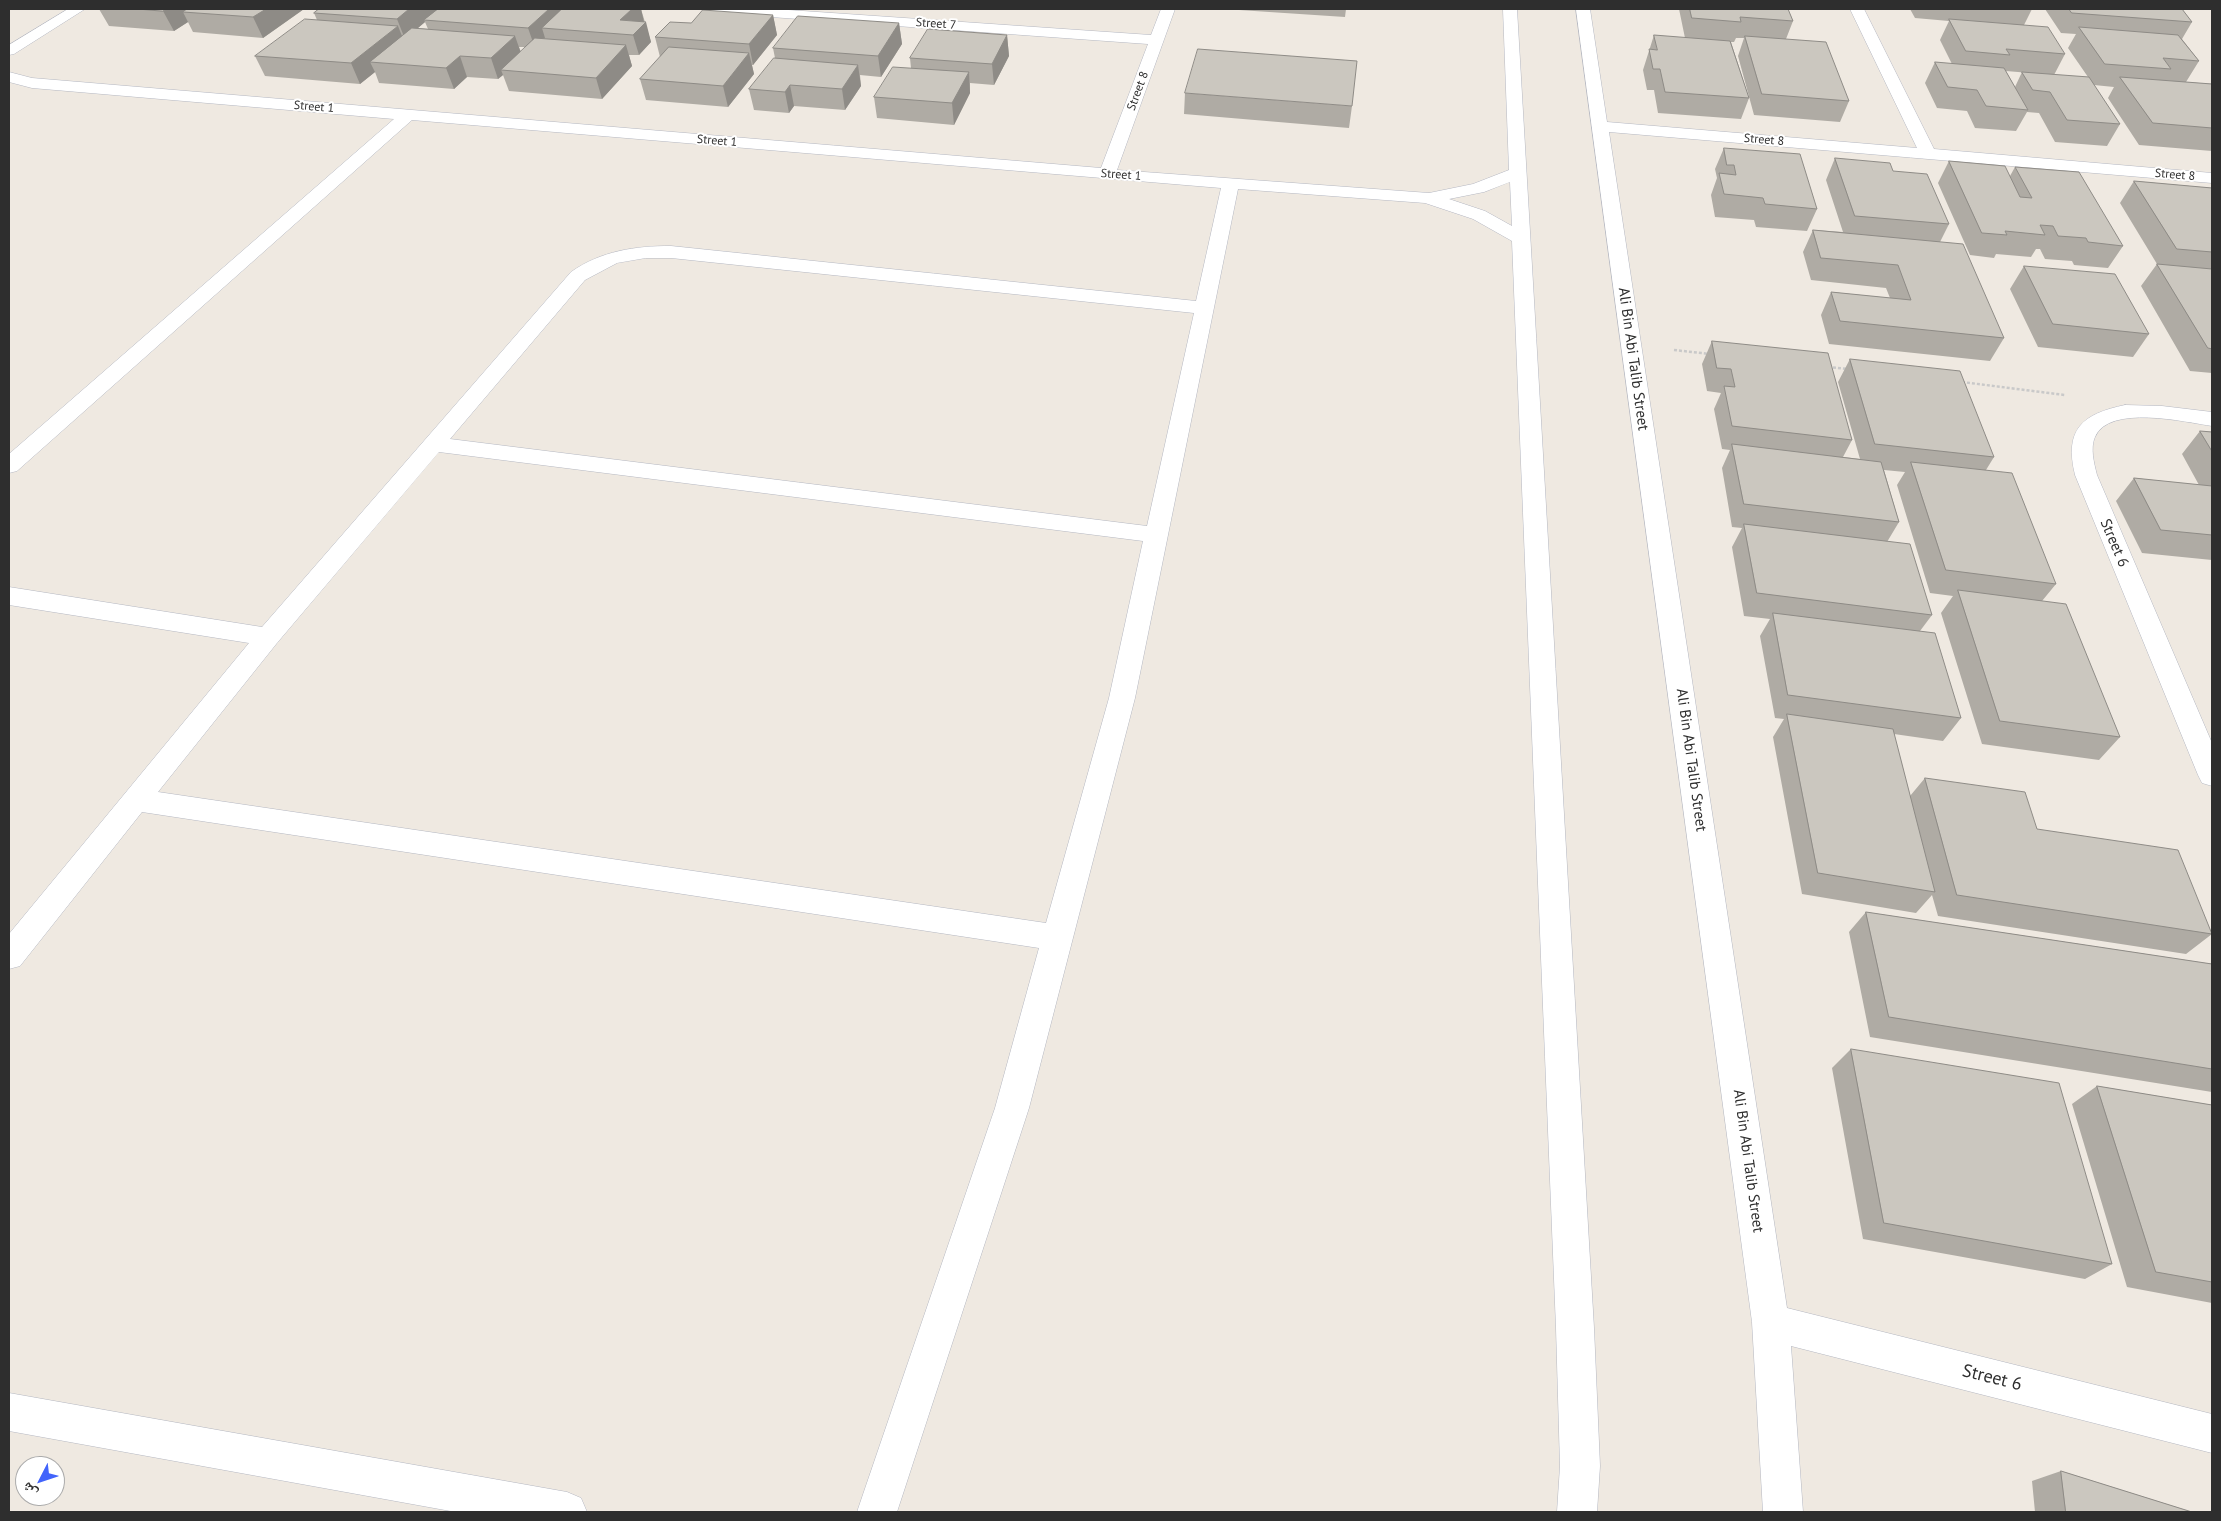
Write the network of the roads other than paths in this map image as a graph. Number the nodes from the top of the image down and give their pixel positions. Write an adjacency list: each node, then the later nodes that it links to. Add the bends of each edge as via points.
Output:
1 (78, 9): 8 (street)
2 (715, 9): 7 (street, Street 7)
3 (1168, 9): 7 (street, Street 8)
4 (1510, 9): 13 (street)
5 (1583, 9): 11 (street, Ali Bin Abi Talib Street)
6 (1857, 9): 12 (street)
7 (1157, 40): 14 (street, Street 8)
8 (9, 51)
9 (9, 77): 10 (street, Street 1, via 32,83)
10 (408, 115): 14 (street, Street 1); 22 (street)
11 (1600, 126): 12 (street, Street 8); 30 (street, Ali Bin Abi Talib Street)
12 (1928, 154): 15 (street, Street 8)
13 (1519, 172): 17 (street, Street 1, via 1478,188); 18 (street)
14 (1107, 174): 16 (street, Street 1)
15 (2212, 178)
16 (1231, 183): 17 (street, Street 1); 19 (street)
17 (1427, 198): 18 (street, Street 1, via 1478,215)
18 (1522, 239): 35 (street, via 1575,1328 1580,1466)
19 (1205, 308): 21 (street, via 671,252 630,254 590,266 578,276); 23 (street)
20 (2212, 419): 26 (street, Street 6, via 2134,411 2104,416 2085,433 2082,452 2086,475)
21 (434, 444): 23 (street); 25 (street)
22 (9, 466)
23 (1156, 535): 28 (street, via 1122,698)
24 (9, 596): 25 (street)
25 (268, 637): 27 (street)
26 (2212, 775)
27 (136, 800): 28 (street); 29 (street)
28 (1058, 938): 34 (street, via 1012,1108)
29 (9, 956)
30 (1771, 1322): 32 (street, Street 6); 36 (street, Ali Bin Abi Talib Street)
31 (9, 1412): 33 (street)
32 (2212, 1434)
33 (567, 1512)
34 (877, 1512)
35 (1578, 1512)
36 (1784, 1512)

